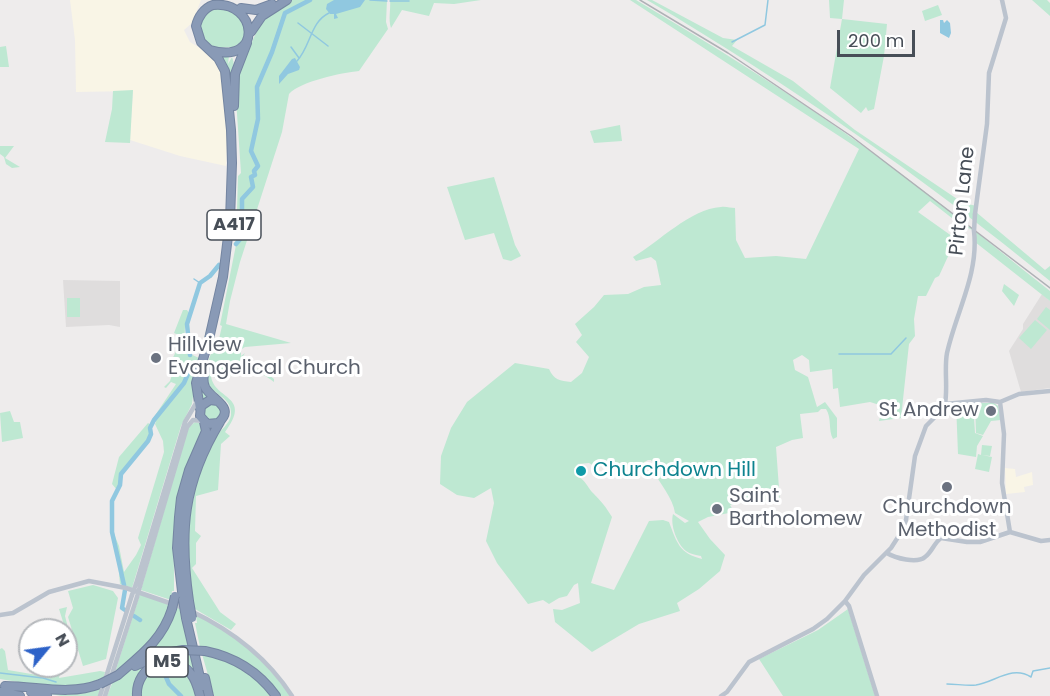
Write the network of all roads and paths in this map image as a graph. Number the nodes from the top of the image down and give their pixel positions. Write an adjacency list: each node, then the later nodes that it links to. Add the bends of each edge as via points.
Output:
1 (205, 0): 7 (highway)
2 (222, 0): 6 (highway)
3 (278, 0): 6 (highway, via 256,10)
4 (287, 0): 8 (highway, A417, via 260,18)
5 (1002, 0): 15 (street, Pirton Lane, bridge, via 1006,18 989,73 975,247 947,353)
6 (232, 5): 7 (highway, via 215,5); 8 (highway, via 247,18)
7 (200, 16): 9 (highway, via 196,24 198,35)
8 (248, 38): 9 (highway, via 236,49); 10 (highway, A417, via 234,80 237,167 231,254)
9 (210, 50): 12 (highway, A417, via 226,73 232,189 223,277 197,380)
10 (204, 379): 13 (highway); 20 (highway, via 225,400 230,411 227,421)
11 (1050, 391): 14 (street, via 1019,394)
12 (198, 399): 16 (highway, A417); 19 (street)
13 (218, 401): 16 (highway, via 207,401); 18 (highway, via 225,410)
14 (1000, 402): 15 (street); 22 (street, via 1004,434 1002,483)
15 (945, 404): 24 (street, via 926,426 915,456 906,520)
16 (200, 410): 17 (highway); 19 (street)
17 (203, 421): 18 (highway, via 211,425); 21 (street, via 195,419 188,424); 26 (highway, via 205,434 181,498 177,548)
18 (221, 421): 20 (highway)
19 (185, 422): 21 (street)
20 (207, 445): 26 (highway, via 188,498)
21 (171, 472): 25 (street, bridge)
22 (1010, 532): 23 (street); 24 (street, via 980,542 941,538 920,560)
23 (1050, 540)
24 (887, 553): 27 (street)
25 (134, 596): 34 (street); 35 (street)
26 (182, 599): 29 (highway, bridge); 30 (highway, M5, bridge, via 172,609 154,643)
27 (845, 601): 41 (street, via 820,625 749,662); 42 (street)
28 (0, 615): 40 (street, via 13,613 49,592 80,582 126,588 179,605 223,628 264,659)
29 (189, 618): 37 (highway); 38 (highway)
30 (118, 675): 31 (highway, M5, bridge, via 84,689); 39 (highway, M5, bridge, via 154,656 183,650 205,651 246,666)
31 (2, 687): 32 (highway); 33 (highway)
32 (20, 696)
33 (47, 696)
34 (100, 696)
35 (105, 696)
36 (137, 696): 37 (highway, M5, via 143,673 154,664 169,662 191,673)
37 (202, 696)
38 (210, 696)
39 (276, 696)
40 (292, 696)
41 (722, 696)
42 (877, 696)

